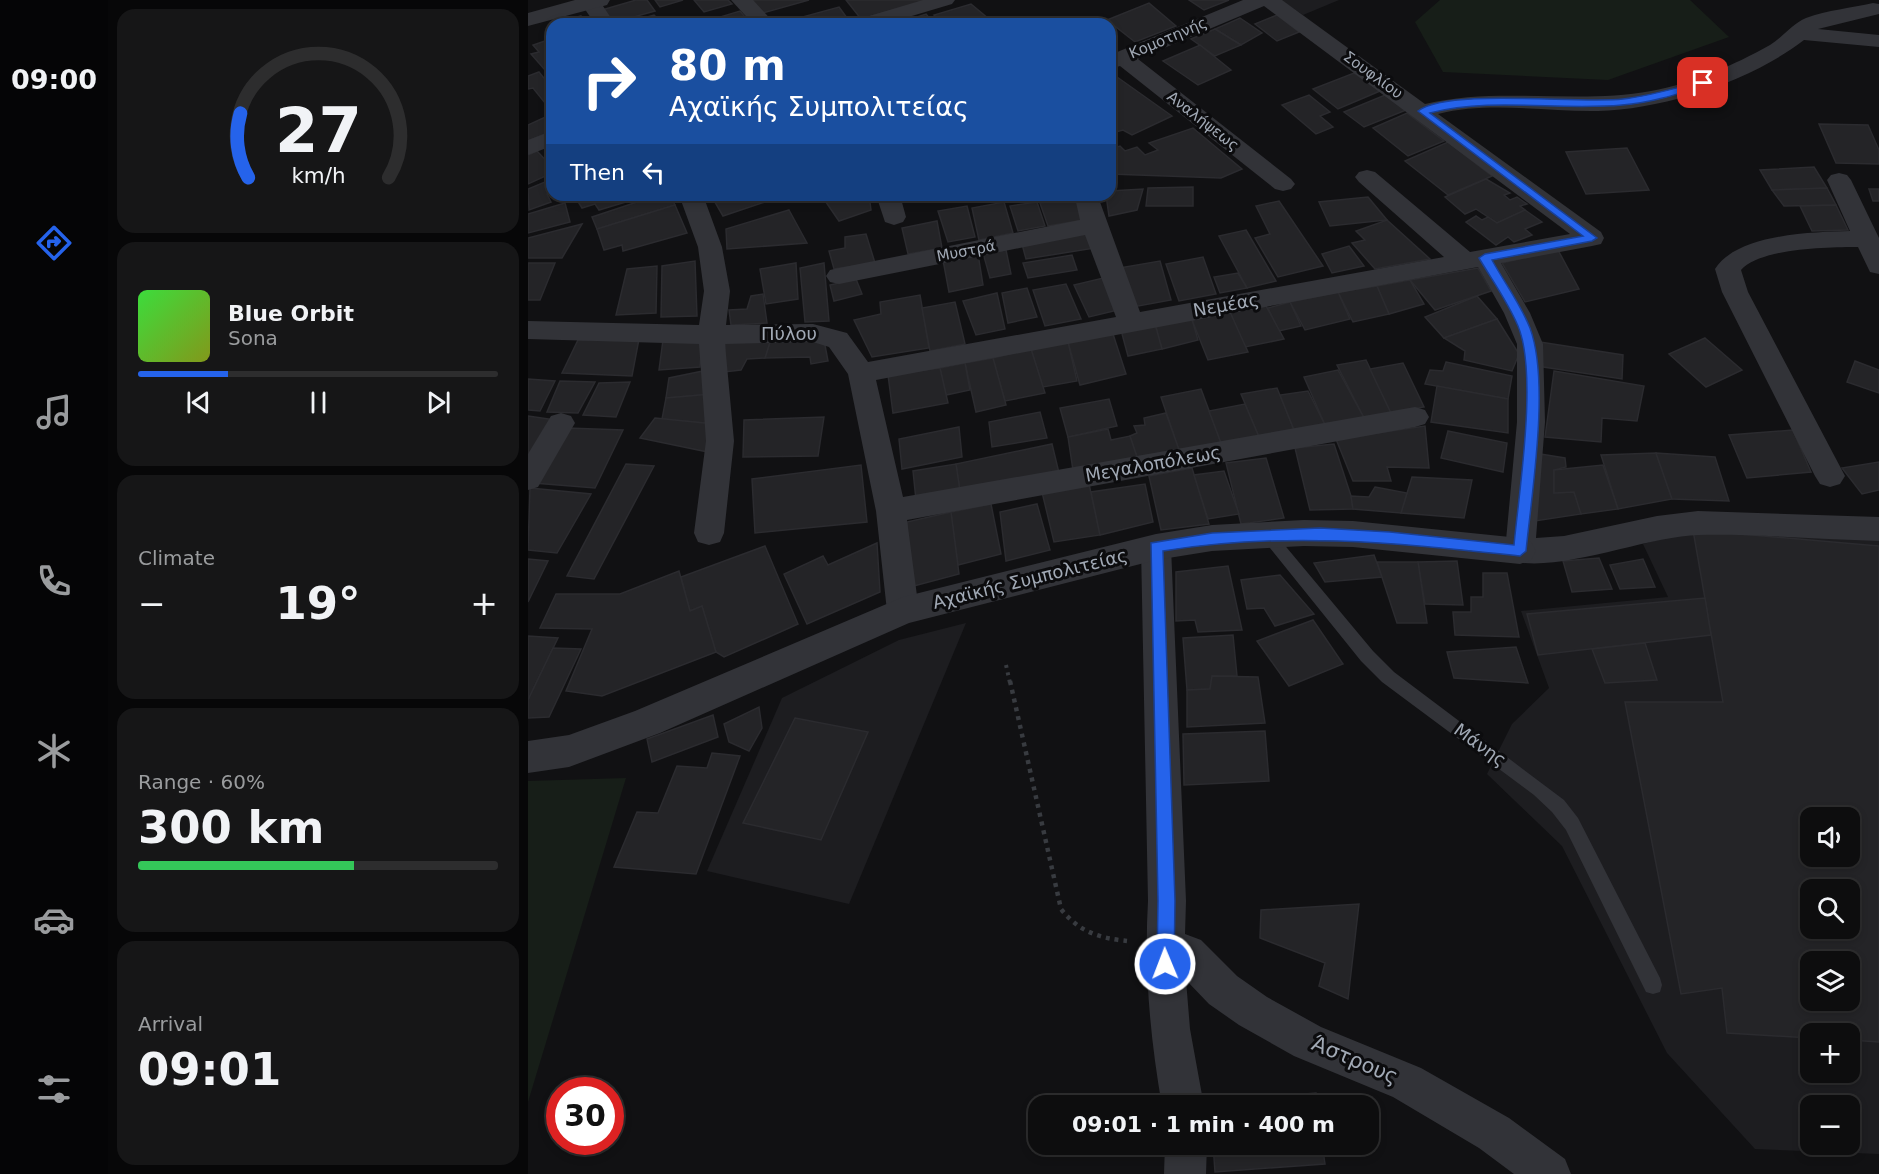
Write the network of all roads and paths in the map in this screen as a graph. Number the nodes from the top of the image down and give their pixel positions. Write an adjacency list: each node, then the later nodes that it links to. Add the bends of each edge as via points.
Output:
1 (741, 0): 8 (street)
2 (945, 0): 9 (street)
3 (1260, 0): 13 (street, Κομοτηνής)
4 (1269, 0): 14 (street, Σουφλίου)
5 (594, 1): 7 (street); 10 (street)
6 (1873, 9): 11 (street, via 1812,23)
7 (602, 18)
8 (759, 18)
9 (884, 18)
10 (528, 20)
11 (1798, 33): 12 (street); 14 (street, via 1780,48 1739,70 1656,97 1600,104 1470,103)
12 (1879, 41)
13 (1116, 60): 19 (street, Αναλήψεως)
14 (1423, 111): 21 (street, Σουφλίου)
15 (546, 140): 16 (street)
16 (528, 148)
17 (1367, 177): 23 (street)
18 (1839, 180): 22 (street)
19 (1283, 184)
20 (694, 201): 28 (street, via 714,265 717,291)
21 (1592, 238): 23 (street, Νεμέας)
22 (1867, 239): 24 (street); 32 (street, via 1835,239 1770,249 1742,256 1728,269 1735,292)
23 (1475, 260): 26 (street, Νεμέας); 39 (street, via 1524,327 1531,355 1531,422)
24 (1879, 266)
25 (839, 276): 26 (street, Μυστρά, via 1091,213)
26 (1131, 323): 29 (street, Νεμέας)
27 (528, 330): 28 (street, Πύλου)
28 (711, 335): 29 (street, Πύλου, via 823,333 838,340); 36 (street, via 720,424)
29 (861, 373): 34 (street, Πύλου)
30 (1415, 417): 34 (street, Μεγαλοπόλεως)
31 (561, 423): 33 (street)
32 (1830, 476)
33 (528, 479)
34 (891, 511): 40 (street, Πύλου)
35 (1879, 529): 39 (street, Αχαϊκής Συμπολιτείας, via 1698,523 1564,548)
36 (709, 533)
37 (1267, 534): 38 (street, Αχαϊκής Συμπολιτείας); 39 (street, Αχαϊκής Συμπολιτείας, via 1353,534); 44 (lane, Μάνης, via 1388,677 1558,806 1572,825)
38 (1156, 547): 40 (street, Αχαϊκής Συμπολιτείας); 43 (street, via 1167,901)
39 (1520, 551)
40 (903, 611): 42 (street, Αχαϊκής Συμπολιτείας, via 647,722 569,751)
41 (1006, 665): 43 (path, via 1061,909 1080,930 1097,938)
42 (528, 757)
43 (1164, 945): 45 (street, via 1170,1041); 48 (street, Άστρους, via 1187,954 1223,990 1254,1011 1308,1042 1407,1082 1494,1133)
44 (1653, 985)
45 (1181, 1095)
46 (1186, 1155): 47 (street)
47 (1185, 1174)
48 (1550, 1174)

